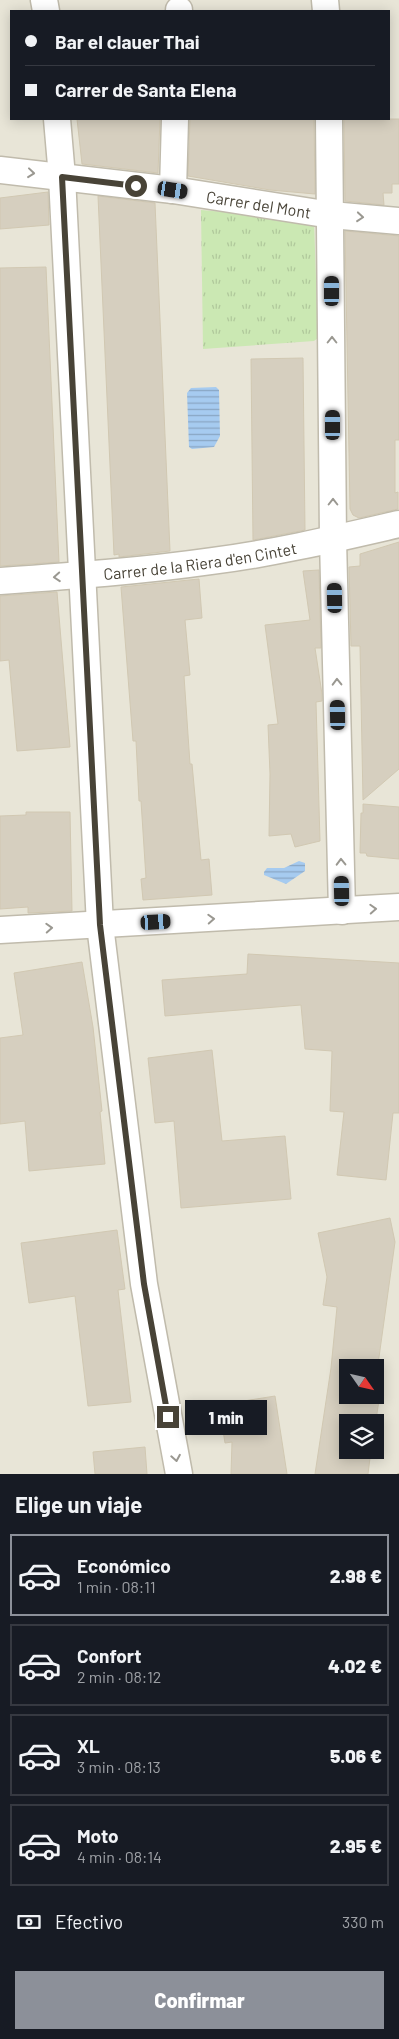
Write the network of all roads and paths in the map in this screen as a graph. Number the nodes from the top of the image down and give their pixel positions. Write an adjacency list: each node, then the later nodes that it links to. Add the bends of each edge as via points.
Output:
1 (56, 120): 5 (street)
2 (175, 120): 6 (street)
3 (328, 120): 7 (street)
4 (0, 170): 5 (street, Carrer del Mont, one-way to 5)
5 (62, 177): 6 (street, Carrer del Mont); 11 (street)
6 (173, 190): 7 (street, Carrer del Mont)
7 (331, 215): 8 (street, Carrer del Mont, one-way to 8); 10 (street, one-way to 7)
8 (399, 221)
9 (399, 524): 10 (street, Carrer de la Riera d'en Cintet)
10 (333, 539): 11 (street, Carrer de la Riera d'en Cintet, via 214,561); 14 (street, one-way to 10)
11 (84, 576): 12 (street, Carrer de la Riera d'en Cintet, one-way to 12); 15 (street)
12 (0, 581)
13 (399, 907): 14 (street, one-way to 13)
14 (342, 911): 15 (street, one-way to 14)
15 (100, 925): 16 (street, one-way to 15); 17 (street, one-way to 17, via 144,1284)
16 (0, 930)
17 (179, 1474)

